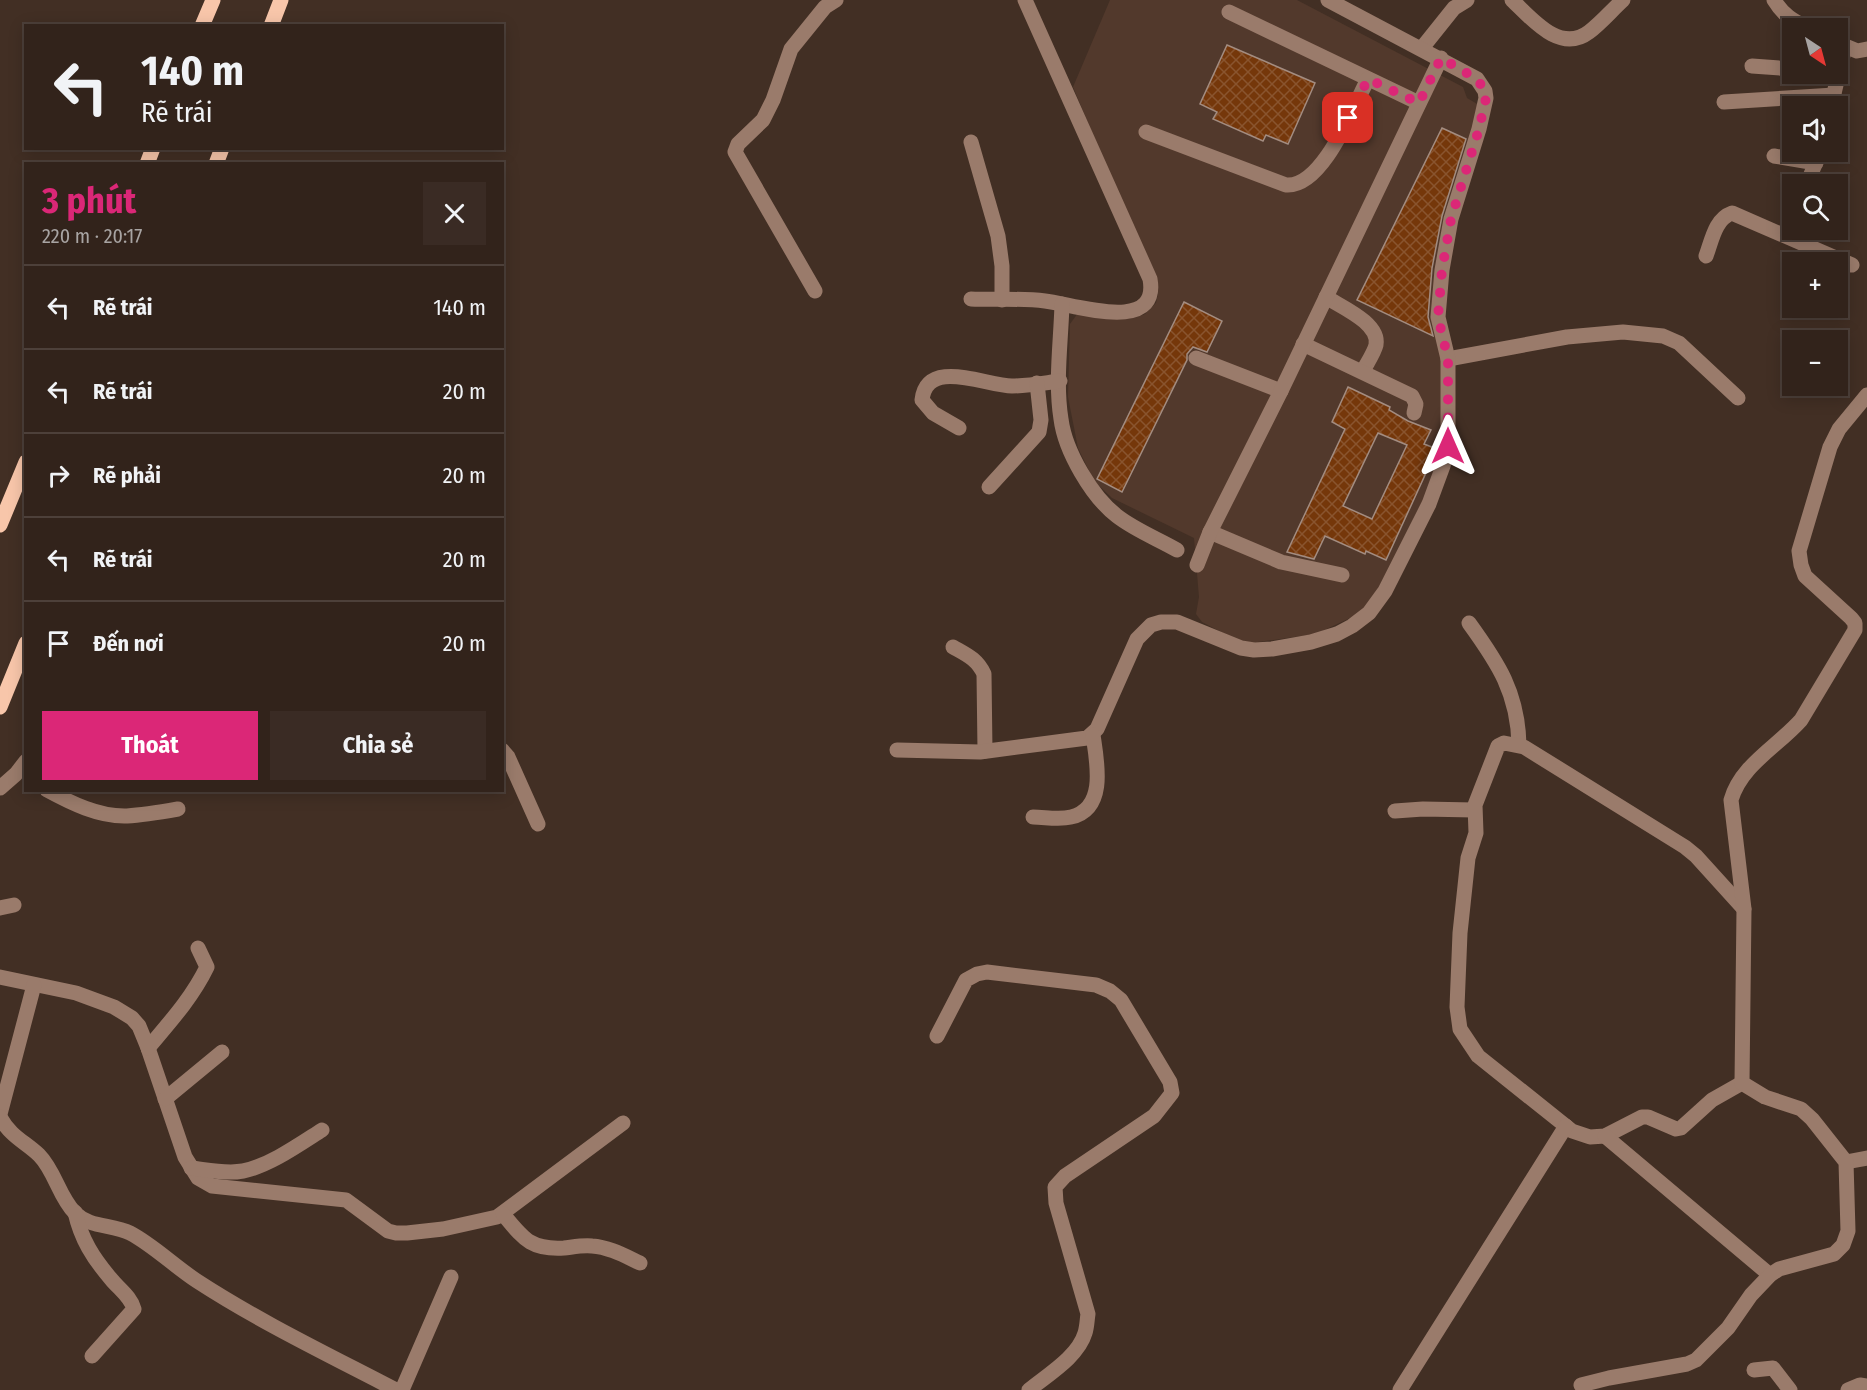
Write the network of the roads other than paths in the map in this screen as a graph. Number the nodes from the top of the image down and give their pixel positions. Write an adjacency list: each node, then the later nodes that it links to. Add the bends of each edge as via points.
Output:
1 (213, 0): 12 (main road)
2 (281, 0): 13 (main road)
3 (836, 0): 32 (street, via 825,7 791,49 763,120 738,144 735,152)
4 (1025, 0): 36 (street, via 1152,290 1148,302 1130,312)
5 (1328, 0): 14 (street)
6 (1467, 0): 14 (street, via 1454,8)
7 (1512, 0): 8 (street, via 1548,33 1574,40 1588,33)
8 (1623, 0)
9 (1774, 0): 11 (street)
10 (1229, 12): 20 (street)
11 (1789, 18)
12 (203, 24)
13 (272, 24)
14 (1422, 48): 17 (street)
15 (1848, 48): 16 (street)
16 (1867, 49)
17 (1441, 58): 23 (street); 39 (street, via 1477,79 1486,98 1451,219 1442,270 1438,317)
18 (1752, 66): 19 (street)
19 (1782, 68)
20 (1368, 79): 23 (street); 24 (street, via 1327,157 1310,177 1292,185)
21 (1782, 101): 22 (street)
22 (1724, 102)
23 (1419, 103): 33 (street)
24 (1146, 132)
25 (971, 142): 35 (street, via 998,236)
26 (1774, 156): 27 (street)
27 (1782, 156)
28 (1782, 227): 30 (street, via 1732,213 1719,222)
29 (1809, 240): 31 (street)
30 (1706, 256)
31 (1852, 265)
32 (815, 291)
33 (1326, 297): 37 (street); 40 (street, via 1375,332 1376,345)
34 (971, 299): 35 (street)
35 (1002, 300): 36 (street)
36 (1062, 304): 41 (street)
37 (1304, 344): 40 (street); 43 (street)
38 (1196, 358): 43 (street)
39 (1448, 359): 45 (street, via 1567,337 1623,332 1663,336 1679,343); 59 (street, via 1448,446 1443,466 1385,591 1369,613 1337,634 1263,649 1240,648 1177,622 1151,626 1137,639)
40 (1363, 371): 46 (street, via 1412,396 1416,404)
41 (1060, 381): 42 (street); 52 (street, via 1061,420 1087,484 1117,516)
42 (1037, 384): 47 (street, via 1000,385 953,375 929,383 922,400 933,413); 49 (street, via 1039,432)
43 (1281, 391): 51 (street)
44 (1867, 394): 72 (street, via 1830,447 1799,551 1805,576 1851,618 1855,630 1801,720 1735,786 1731,800)
45 (1738, 398)
46 (1414, 413)
47 (960, 428)
48 (24, 467): 50 (main road)
49 (989, 488)
50 (0, 525)
51 (1210, 532): 53 (street); 54 (street, via 1281,562)
52 (1178, 550)
53 (1197, 565)
54 (1341, 575)
55 (1469, 623): 60 (street, via 1494,657 1516,707)
56 (953, 647): 63 (street, via 973,658 984,674)
57 (24, 648): 58 (main road)
58 (0, 707)
59 (1093, 735): 63 (street); 70 (street, via 1098,777 1087,810 1068,818)
60 (1519, 745): 68 (street, via 1498,746); 72 (street, via 1685,847)
61 (897, 750): 63 (street)
62 (504, 752): 71 (street)
63 (985, 752)
64 (21, 777): 65 (street)
65 (0, 788)
66 (51, 792): 67 (street, via 101,813 125,816)
67 (178, 809)
68 (1474, 810): 69 (street); 83 (street, via 1476,833 1468,858 1460,933 1460,1029 1478,1056)
69 (1395, 811)
70 (1033, 817)
71 (538, 824)
72 (1744, 909): 79 (street)
73 (198, 948): 77 (street, via 207,967 202,978)
74 (0, 977): 75 (street)
75 (34, 985): 77 (street, via 76,993 126,1014 139,1026); 81 (street)
76 (937, 1036): 100 (street, via 966,980 977,974 1096,985 1121,1000 1170,1082 1172,1094 1154,1116 1065,1176 1055,1187 1056,1203 1088,1314 1087,1324 1077,1347)
77 (148, 1048): 80 (street)
78 (222, 1052): 80 (street)
79 (1742, 1083): 85 (street, via 1712,1100 1681,1128 1642,1117); 87 (street, via 1765,1097 1801,1109)
80 (165, 1098): 88 (street)
81 (0, 1116): 89 (street, via 11,1133 39,1155)
82 (623, 1123): 90 (street)
83 (1566, 1126): 85 (street, via 1590,1137); 101 (street)
84 (322, 1130): 88 (street, via 245,1171)
85 (1605, 1136): 92 (street)
86 (1867, 1158): 87 (street)
87 (1846, 1162): 92 (street, via 1848,1231 1843,1245 1834,1254)
88 (191, 1168): 90 (street, via 198,1178 212,1186 346,1200 396,1233 443,1229)
89 (75, 1212): 94 (street, via 86,1247 134,1309); 98 (street, via 85,1221 130,1233 197,1281)
90 (503, 1214): 91 (street, via 532,1245 608,1249)
91 (640, 1263)
92 (1770, 1275): 96 (street, via 1728,1328 1696,1360)
93 (451, 1277): 99 (street)
94 (92, 1356)
95 (1754, 1370): 102 (street, via 1773,1368)
96 (1581, 1385)
97 (1867, 1386): 103 (street)
98 (396, 1390)
99 (402, 1390)
100 (1029, 1390)
101 (1400, 1390)
102 (1790, 1390)
103 (1848, 1390)

